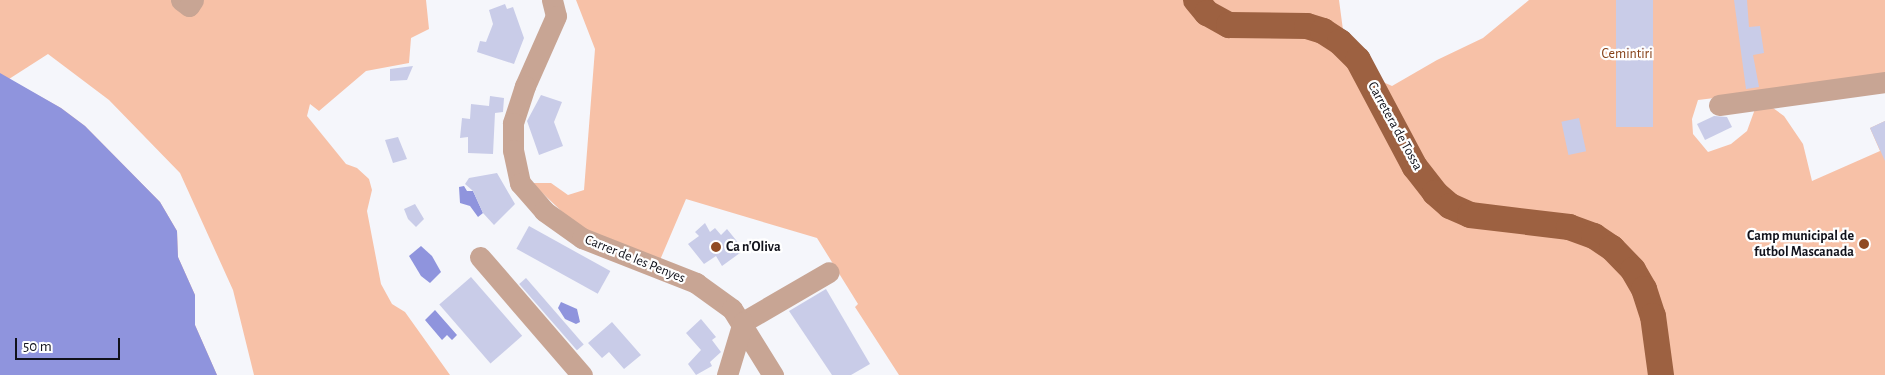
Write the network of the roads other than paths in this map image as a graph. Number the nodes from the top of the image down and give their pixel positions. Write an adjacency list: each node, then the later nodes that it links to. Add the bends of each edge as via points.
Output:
1 (182, 0): 2 (street, via 190,6)
2 (193, 0)
3 (552, 0): 9 (street, Carrer de les Penyes, via 556,16 525,86 513,123 513,150 520,183 544,211 582,238 696,283 732,309)
4 (1196, 0): 13 (main road, Carretera de Tossa, via 1207,13 1228,25 1307,26 1340,42 1358,60 1415,167 1434,193 1450,206 1470,215 1570,227 1594,236 1612,248 1644,289 1653,316)
5 (1885, 82): 6 (street)
6 (1719, 105)
7 (480, 258): 10 (street)
8 (829, 272): 9 (street)
9 (743, 322): 11 (street); 12 (street, Carrer de les Penyes)
10 (582, 375)
11 (727, 375)
12 (774, 375)
13 (1661, 375)

